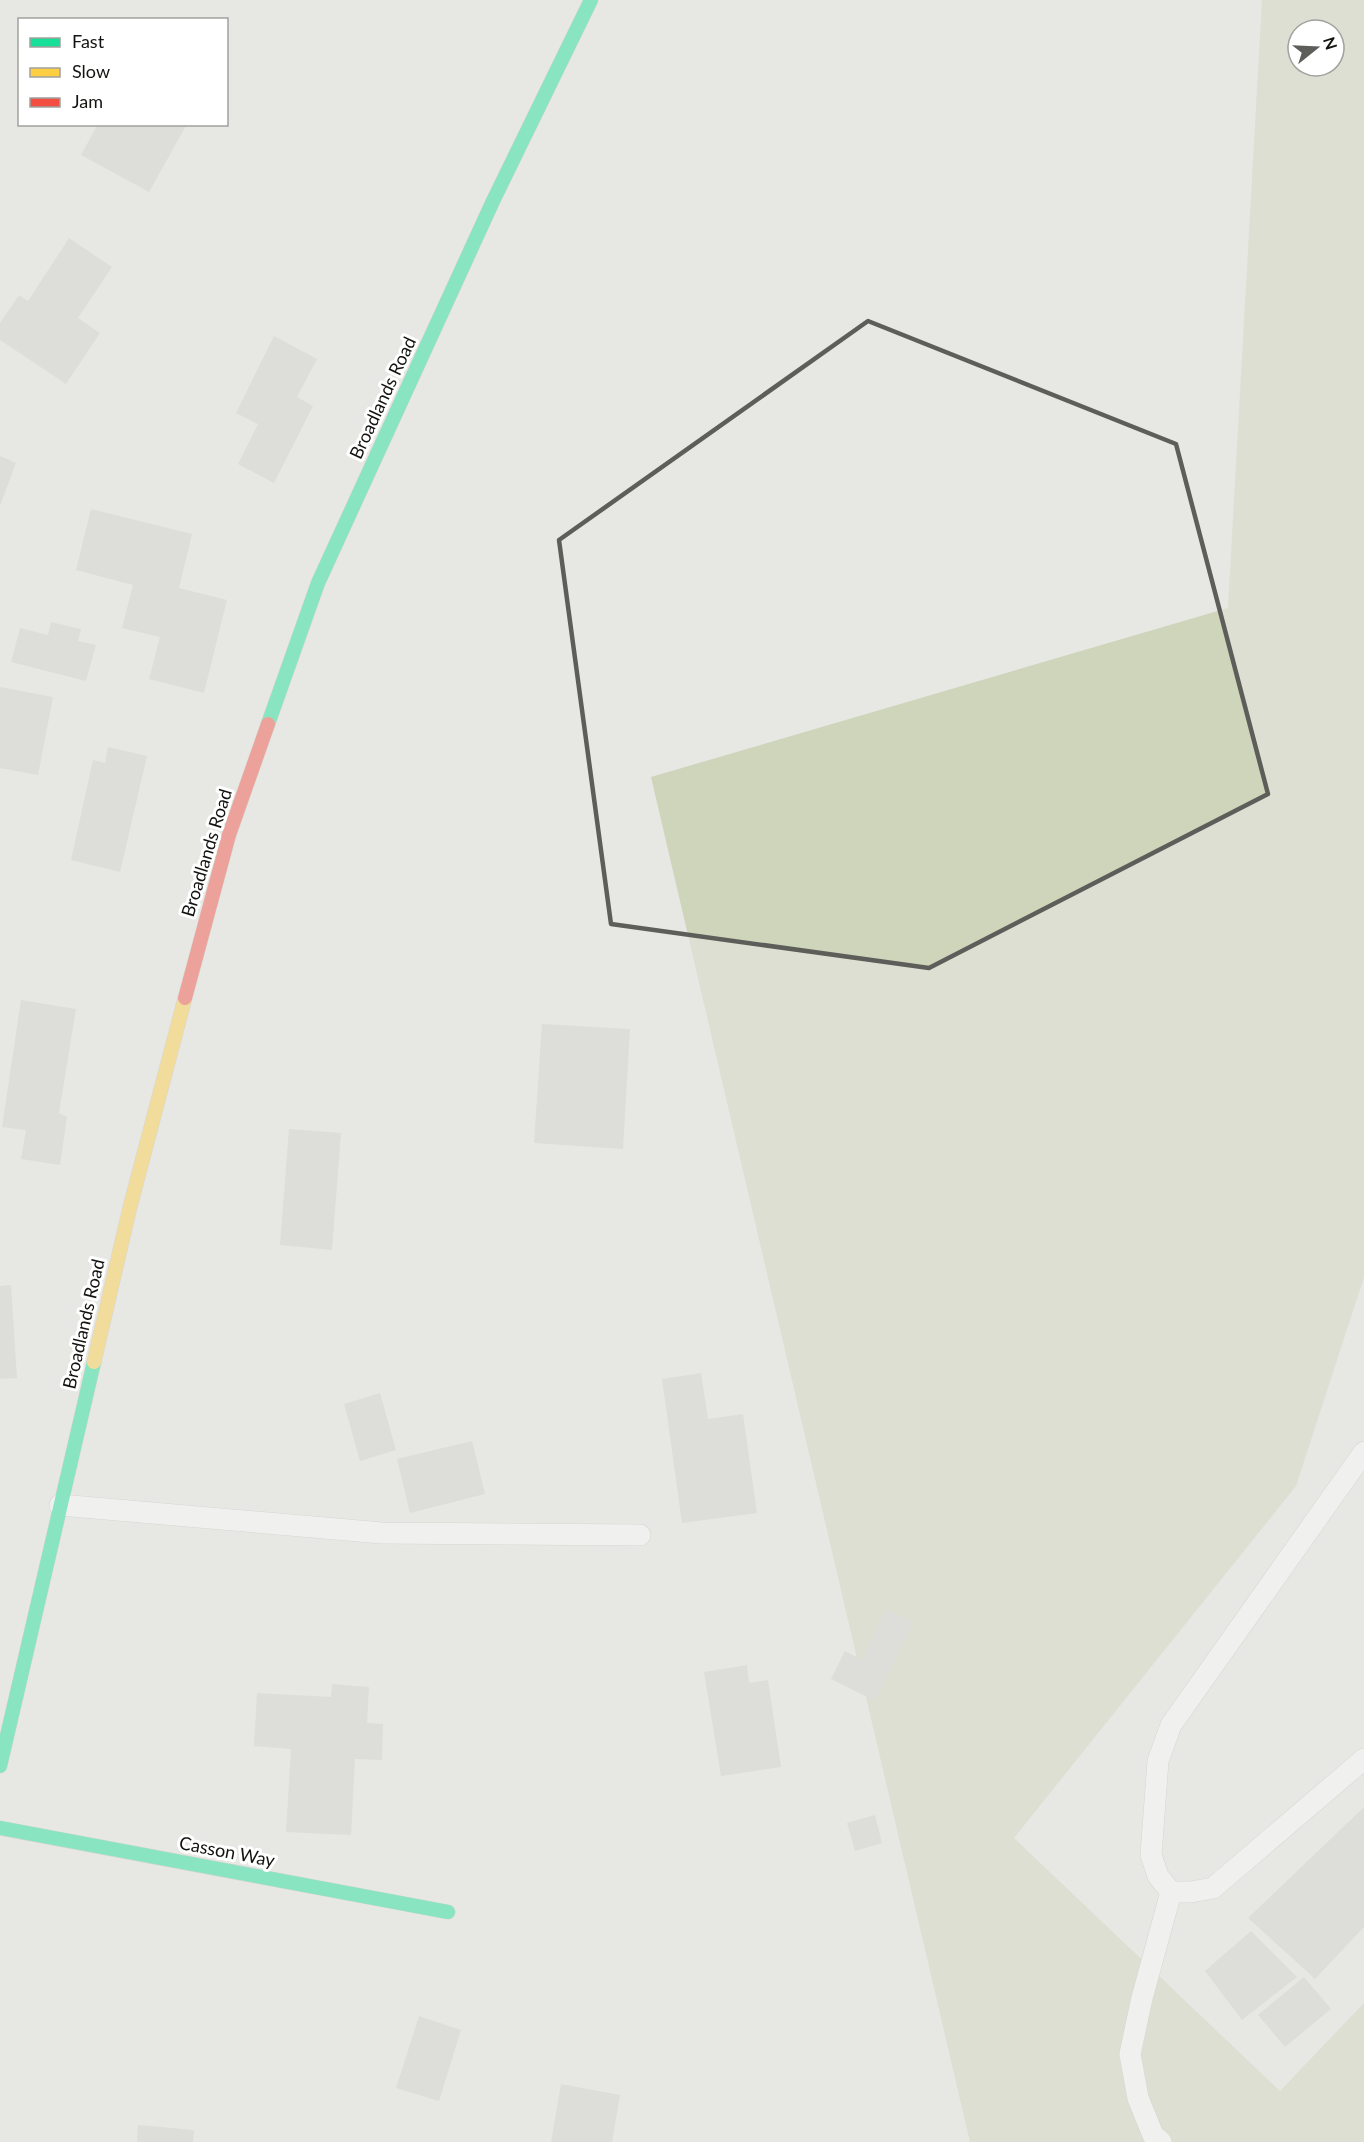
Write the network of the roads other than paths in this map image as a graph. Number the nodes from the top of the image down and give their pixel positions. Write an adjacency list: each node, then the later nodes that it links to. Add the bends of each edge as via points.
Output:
1 (591, 0): 3 (street, Broadlands Road, via 493,201 314,594 229,835 136,1184)
2 (1364, 1452): 8 (lane, via 1171,1725 1158,1761 1151,1854 1158,1876)
3 (60, 1505): 4 (lane, via 382,1533); 6 (street, Broadlands Road)
4 (640, 1535)
5 (1364, 1759): 8 (lane, via 1213,1888)
6 (0, 1766)
7 (0, 1828): 9 (street, Casson Way)
8 (1171, 1892): 10 (lane, via 1130,2054 1138,2098 1153,2135)
9 (448, 1912)
10 (1161, 2142)

